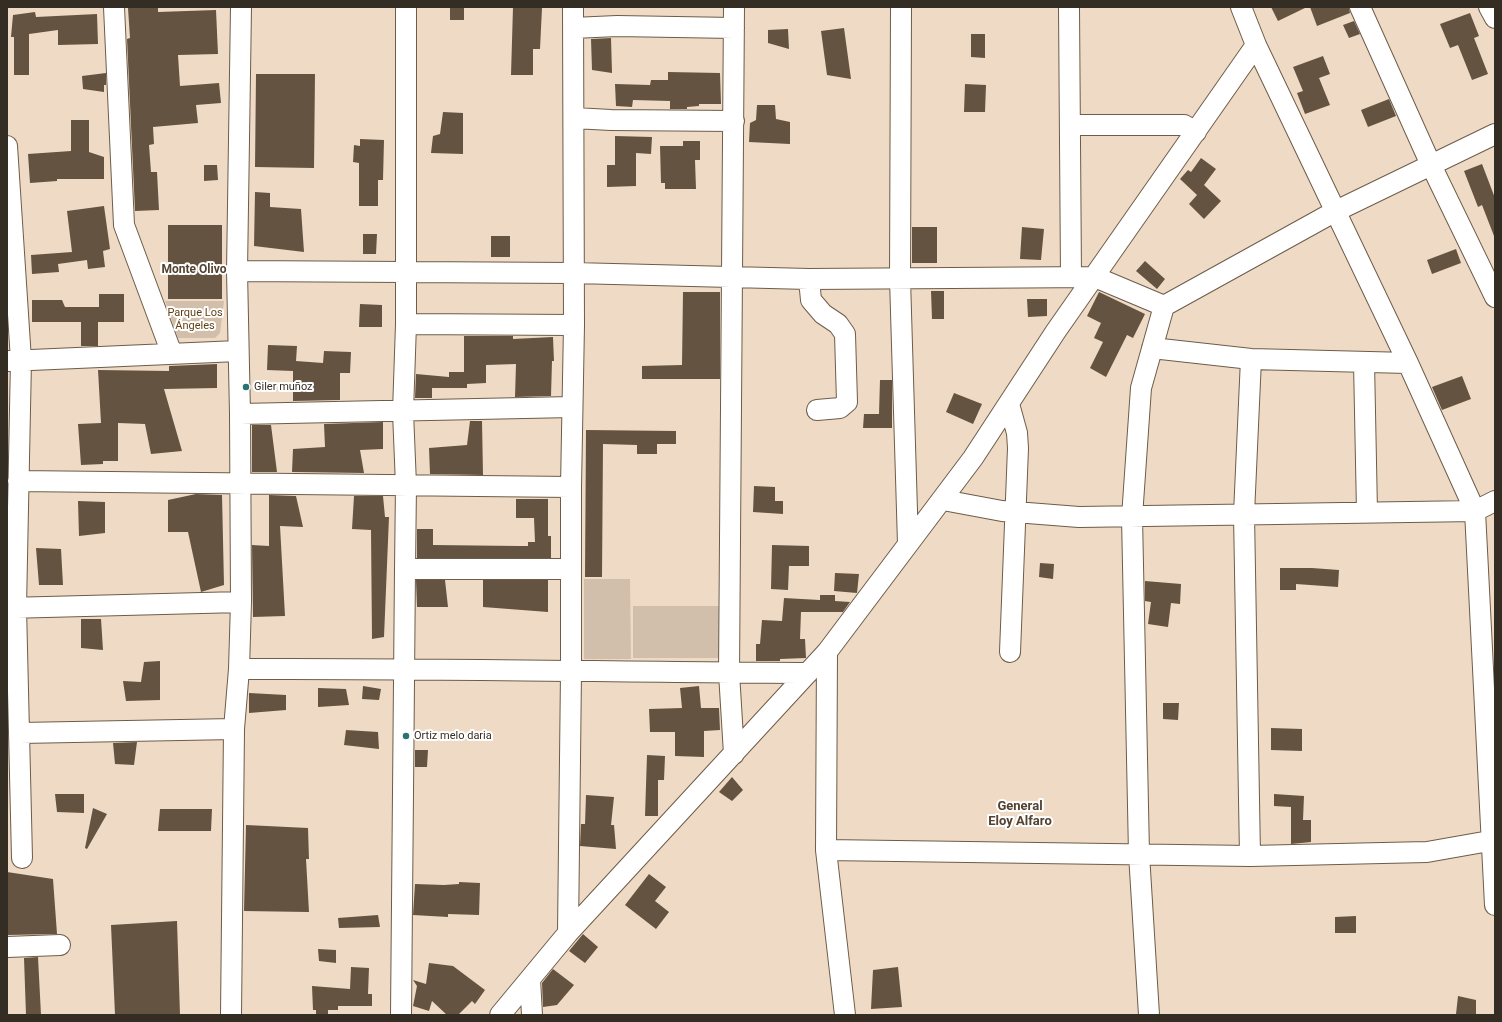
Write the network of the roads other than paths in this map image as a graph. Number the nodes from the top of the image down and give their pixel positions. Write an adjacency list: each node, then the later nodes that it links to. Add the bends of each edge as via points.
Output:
1 (114, 7): 37 (street, via 124,225)
2 (241, 7): 23 (street)
3 (406, 7): 24 (street)
4 (573, 7): 12 (street)
5 (734, 7): 13 (street)
6 (901, 7): 29 (street)
7 (1069, 7): 17 (street)
8 (1240, 7): 14 (street)
9 (1360, 7): 21 (street)
10 (1490, 7): 11 (street)
11 (1495, 18)
12 (573, 28): 13 (street); 15 (street)
13 (734, 28): 16 (street)
14 (1256, 45): 18 (street); 22 (street)
15 (574, 118): 16 (street); 25 (street)
16 (734, 120): 26 (street)
17 (1070, 125): 18 (street, via 1184,125); 27 (street)
18 (1196, 132): 28 (street)
19 (1495, 134): 21 (street)
20 (7, 146): 39 (street)
21 (1431, 165): 22 (street); 31 (street)
22 (1334, 212): 32 (street); 41 (street)
23 (237, 271): 24 (street); 36 (street)
24 (406, 272): 25 (street); 33 (street)
25 (574, 273): 26 (street); 34 (street)
26 (733, 277): 30 (street); 68 (street)
27 (1071, 277): 28 (street); 29 (street)
28 (1095, 277): 32 (street); 42 (street, via 1056,331)
29 (900, 279): 30 (street); 58 (street)
30 (809, 280): 44 (street, via 811,300 823,314 838,324 845,334 847,402 840,408)
31 (1495, 297)
32 (1164, 306): 35 (street)
33 (406, 324): 34 (street); 45 (street)
34 (574, 325): 43 (street)
35 (1152, 348): 38 (street); 57 (street, via 1141,388)
36 (238, 351): 37 (street); 46 (street)
37 (172, 354): 39 (street)
38 (1251, 359): 40 (street); 56 (street)
39 (14, 360): 47 (street)
40 (1364, 362): 41 (street); 55 (street)
41 (1408, 363): 53 (street)
42 (1009, 404): 51 (street); 54 (street, via 1017,433 1018,448)
43 (572, 407): 45 (street); 50 (street)
44 (817, 410)
45 (403, 412): 46 (street); 49 (street)
46 (240, 414): 48 (street)
47 (18, 481): 48 (street); 62 (street)
48 (239, 484): 49 (street); 61 (street)
49 (406, 485): 50 (street); 59 (street)
50 (571, 487): 60 (street)
51 (943, 500): 54 (street); 58 (street)
52 (1495, 501): 53 (street)
53 (1475, 511): 55 (street); 73 (street)
54 (1015, 512): 57 (street, via 1080,517); 64 (street)
55 (1367, 512): 56 (street)
56 (1244, 514): 57 (street); 76 (street)
57 (1132, 517): 75 (street)
58 (908, 544): 63 (street)
59 (405, 569): 60 (street); 65 (street)
60 (570, 569): 67 (street)
61 (240, 602): 62 (street); 66 (street)
62 (12, 607): 71 (street)
63 (827, 652): 69 (street); 74 (street)
64 (1010, 652)
65 (404, 668): 66 (street); 67 (street); 84 (street)
66 (239, 669): 70 (street)
67 (571, 672): 68 (street); 79 (street)
68 (729, 673): 69 (street); 72 (street)
69 (808, 674): 72 (street)
70 (234, 729): 71 (street); 83 (street)
71 (20, 733): 77 (street)
72 (734, 754): 79 (street)
73 (1494, 840): 76 (street, via 1427,852); 78 (street)
74 (826, 850): 75 (street); 87 (street)
75 (1139, 854): 76 (street); 88 (street)
76 (1250, 856)
77 (22, 858)
78 (1495, 905)
79 (568, 933): 82 (street)
80 (60, 944): 81 (street)
81 (7, 947)
82 (530, 979): 85 (street); 86 (street)
83 (231, 1015)
84 (401, 1015)
85 (500, 1015)
86 (532, 1015)
87 (845, 1015)
88 (1149, 1015)

